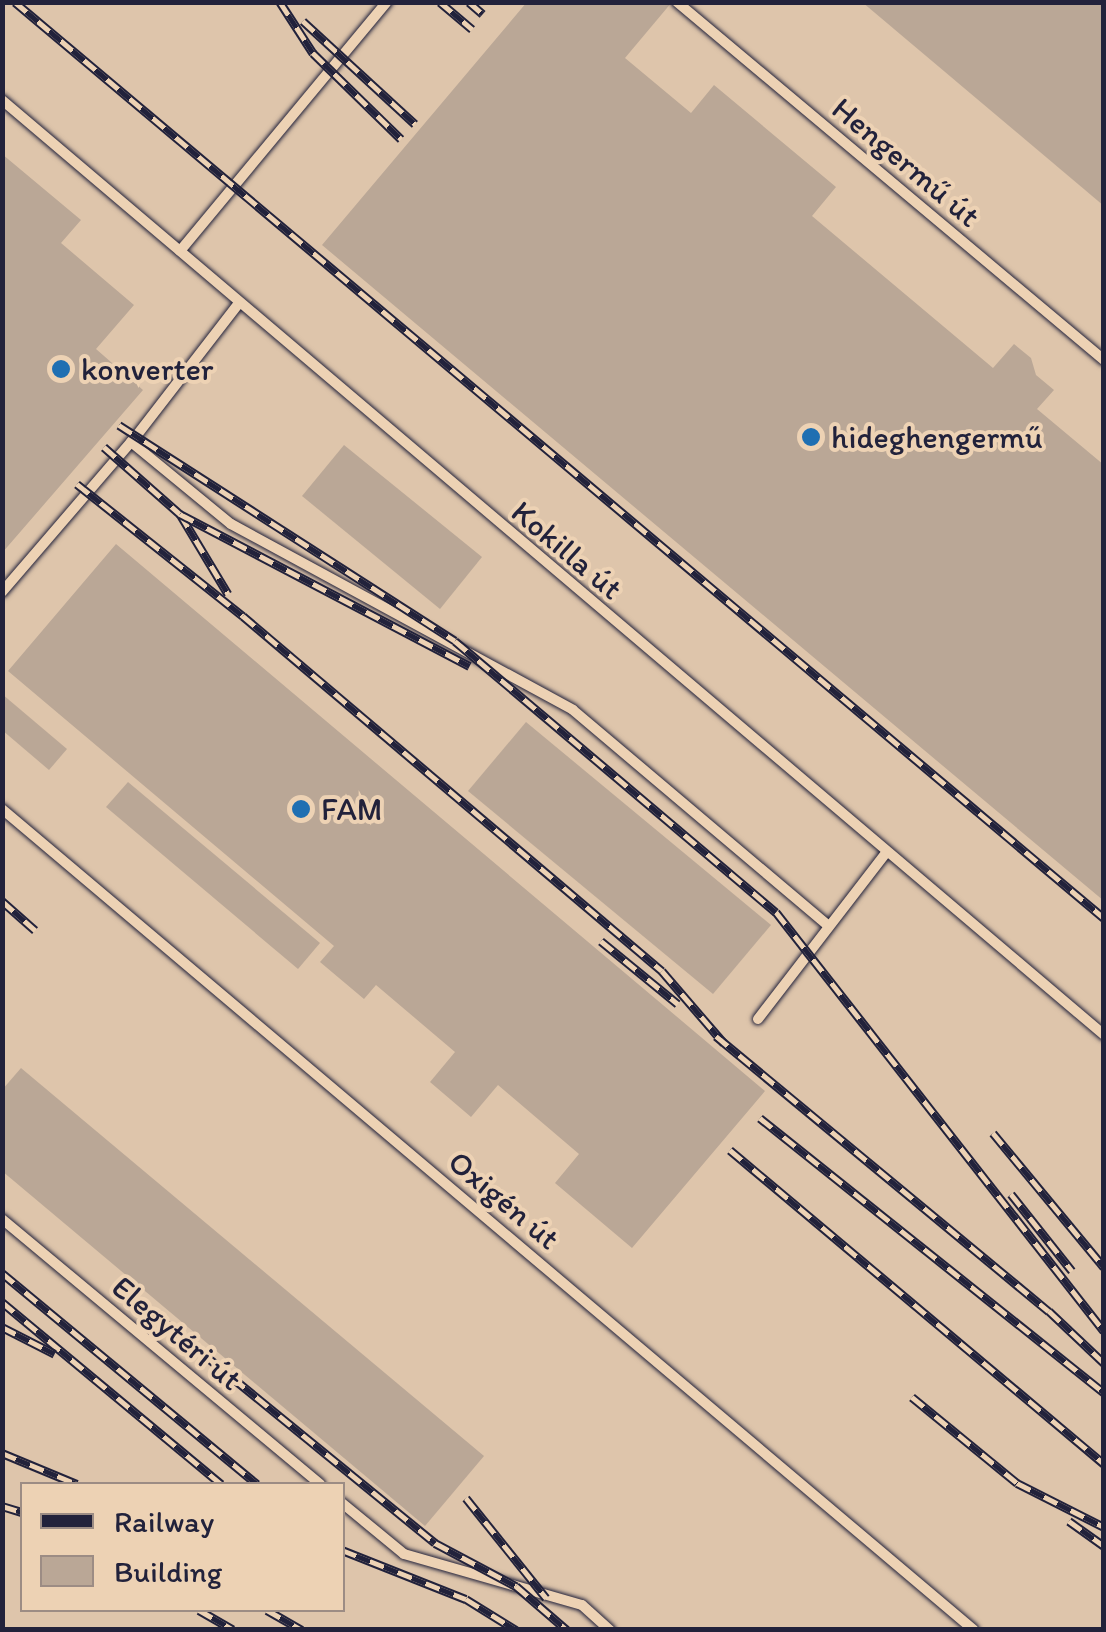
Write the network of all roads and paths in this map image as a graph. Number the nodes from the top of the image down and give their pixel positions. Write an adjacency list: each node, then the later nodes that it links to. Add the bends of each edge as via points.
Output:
1 (387, 2): 4 (lane)
2 (677, 2): 6 (lane, Hengermű út)
3 (2, 100): 4 (lane, Kokilla út)
4 (180, 251): 5 (lane, Kokilla út)
5 (238, 303): 7 (lane); 10 (lane, Kokilla út)
6 (1104, 360)
7 (131, 442): 8 (lane); 11 (lane, via 231,524 573,710)
8 (2, 592)
9 (2, 809): 18 (lane, Oxigén út)
10 (884, 854): 11 (lane); 13 (lane, Kokilla út)
11 (828, 925): 12 (lane)
12 (758, 1019)
13 (1104, 1034)
14 (2, 1220): 15 (lane, Elegytéri út)
15 (318, 1482)
16 (345, 1505): 17 (lane, via 404,1554 582,1605)
17 (610, 1630)
18 (974, 1630)

